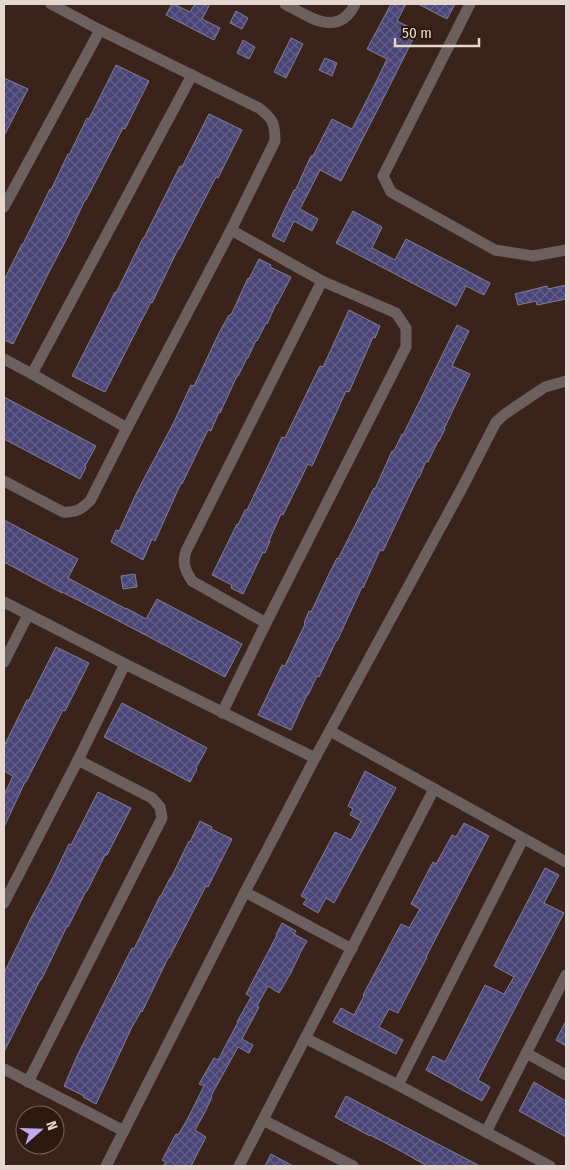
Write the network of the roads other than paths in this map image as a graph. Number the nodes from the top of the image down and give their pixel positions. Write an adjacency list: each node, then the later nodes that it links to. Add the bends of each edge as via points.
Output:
1 (51, 4): 5 (street)
2 (285, 4): 3 (street, via 322,22 332,22 341,20)
3 (355, 4)
4 (470, 4): 9 (street, via 383,176 391,192 495,250 532,256)
5 (100, 30): 6 (street); 7 (street)
6 (192, 76): 8 (street, via 259,108 269,115 275,127 275,141); 12 (street)
7 (4, 207)
8 (232, 230): 10 (street); 14 (street)
9 (566, 250)
10 (322, 281): 18 (street, via 184,559 192,580); 18 (street, via 396,313 406,328 406,347)
11 (4, 359): 12 (street)
12 (32, 374): 14 (street)
13 (566, 381): 22 (street, via 544,387 496,422)
14 (127, 428): 15 (street, via 90,501 82,508 63,512)
15 (4, 481)
16 (4, 602): 17 (street)
17 (28, 615): 19 (street); 20 (street)
18 (266, 623): 21 (street)
19 (4, 662)
20 (125, 664): 21 (street); 24 (street)
21 (222, 713): 23 (street)
22 (330, 731): 23 (street); 25 (street)
23 (315, 758): 28 (street)
24 (78, 760): 29 (street); 36 (street, via 152,798 160,807 162,818)
25 (434, 789): 26 (street); 30 (street)
26 (523, 839): 27 (street); 37 (street)
27 (566, 862)
28 (245, 892): 30 (street); 39 (street)
29 (4, 903)
30 (352, 949): 32 (street)
31 (566, 975): 33 (street)
32 (305, 1038): 37 (street); 38 (street)
33 (526, 1053): 35 (street); 40 (street)
34 (4, 1070): 36 (street)
35 (566, 1075)
36 (28, 1082): 39 (street)
37 (398, 1085): 40 (street)
38 (263, 1120): 43 (street); 44 (street)
39 (124, 1131): 42 (street)
40 (486, 1132): 41 (street)
41 (543, 1165)
42 (106, 1166)
43 (239, 1166)
44 (353, 1166)

